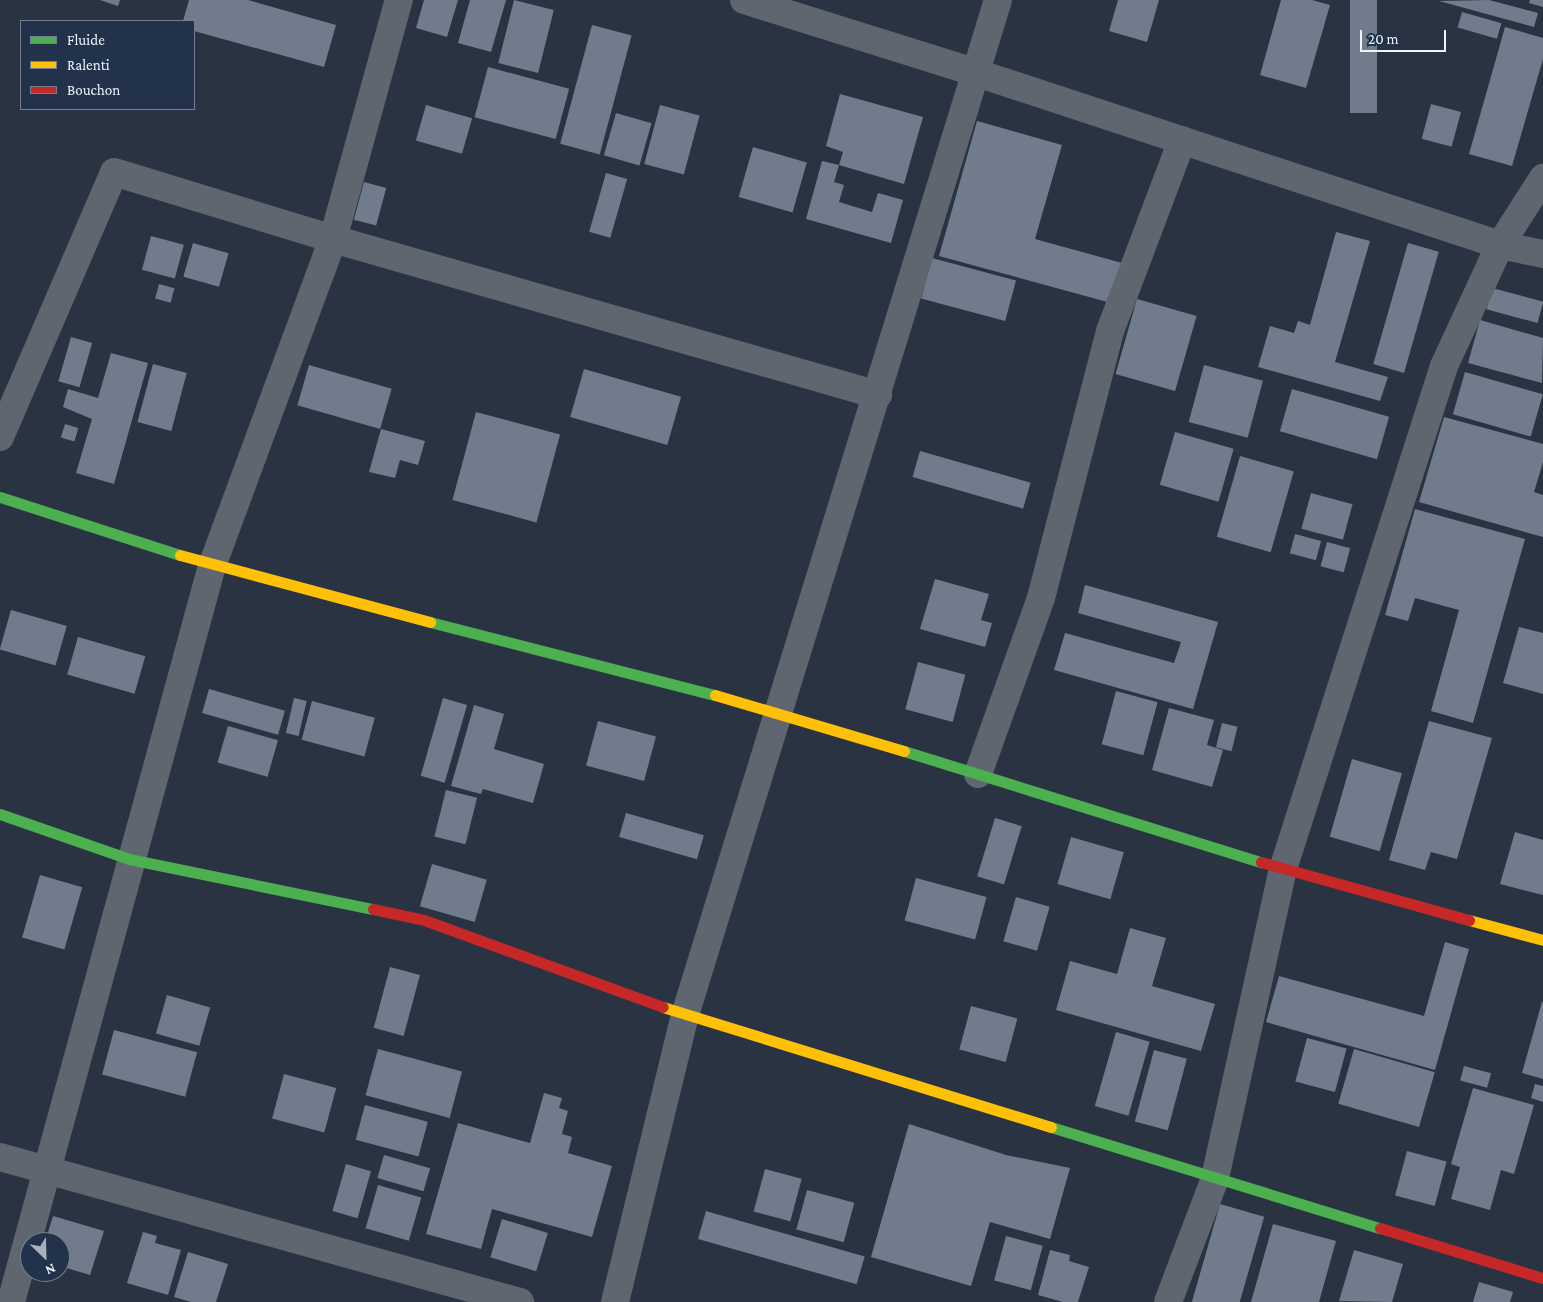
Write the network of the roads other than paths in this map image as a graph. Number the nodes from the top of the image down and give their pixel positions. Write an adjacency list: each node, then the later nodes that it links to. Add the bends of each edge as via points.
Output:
1 (399, 0): 7 (street)
2 (744, 0): 4 (street)
3 (998, 0): 4 (street)
4 (977, 73): 5 (street); 10 (street)
5 (1182, 140): 8 (street); 15 (street, via 1110,331 1041,598)
6 (1543, 178): 8 (street)
7 (333, 239): 10 (street); 11 (street, via 114,172); 13 (street)
8 (1500, 245): 9 (street); 18 (street, via 1444,366)
9 (1543, 254)
10 (878, 395): 14 (street)
11 (0, 437)
12 (0, 497): 13 (street)
13 (212, 566): 14 (street); 17 (street)
14 (780, 712): 15 (street); 20 (street)
15 (978, 774): 18 (street)
16 (0, 814): 17 (street)
17 (129, 859): 20 (street, via 424,920); 22 (street)
18 (1283, 869): 19 (street); 23 (street)
19 (1543, 940)
20 (685, 1015): 23 (street); 27 (street)
21 (0, 1156): 22 (street)
22 (48, 1168): 25 (street); 26 (street)
23 (1215, 1178): 24 (street); 28 (street)
24 (1543, 1278)
25 (11, 1302)
26 (520, 1302)
27 (615, 1302)
28 (1168, 1302)

